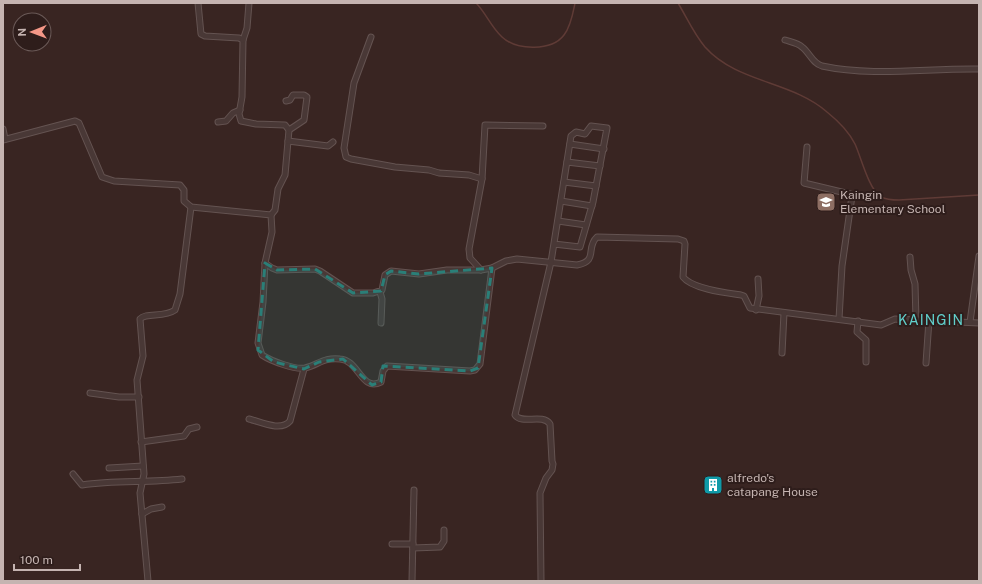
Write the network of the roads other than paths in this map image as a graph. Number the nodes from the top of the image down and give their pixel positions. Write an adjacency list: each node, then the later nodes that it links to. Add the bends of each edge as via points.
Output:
1 (198, 3): 4 (street, via 201,34)
2 (249, 3): 4 (street, via 247,28)
3 (371, 37): 21 (street, via 354,83 344,148 346,157 358,161 469,175)
4 (243, 40): 8 (street)
5 (785, 40): 6 (street, via 802,47 817,64 831,67 889,71)
6 (979, 69)
7 (286, 101): 12 (street, via 293,96 307,97 304,120)
8 (240, 110): 9 (street, via 233,113 228,120); 12 (street, via 241,121 245,123 279,124 285,125)
9 (218, 122)
10 (543, 126): 21 (street, via 485,126)
11 (3, 129): 13 (street)
12 (289, 130): 14 (street)
13 (4, 140): 26 (street, via 77,122 102,177 114,181 180,185 184,190 184,201)
14 (288, 141): 15 (street, via 328,146); 27 (street, via 284,175 278,189 275,210)
15 (333, 142)
16 (570, 144): 18 (street); 18 (street, via 571,136 576,132 585,134 595,125 607,128); 19 (street)
17 (807, 146): 42 (street, via 804,183 852,196 842,266)
18 (604, 149): 20 (street)
19 (567, 162): 20 (street); 22 (street)
20 (600, 166): 23 (street)
21 (482, 179): 36 (street, via 469,249 470,258)
22 (564, 182): 23 (street); 24 (street)
23 (596, 186): 25 (street)
24 (561, 201): 25 (street); 28 (street)
25 (592, 206): 29 (street)
26 (191, 207): 27 (street); 54 (street, via 180,294 175,310 164,315 143,316 140,319 143,356 137,380)
27 (271, 215): 34 (street, via 272,232)
28 (558, 221): 29 (street); 30 (street)
29 (586, 225): 30 (street, via 580,247)
30 (554, 244): 33 (street)
31 (979, 256): 37 (street)
32 (910, 257): 43 (street, via 915,284)
33 (551, 262): 35 (street, via 511,260); 40 (street, via 577,265 585,263 590,260 593,241 597,236 682,240 685,244 685,280 705,288 741,295 748,307); 71 (street, via 515,415 519,418 545,420 550,424 553,464 540,496)
34 (266, 263): 39 (street, via 278,270 315,269 353,293); 52 (street, via 258,350 274,362)
35 (492, 268): 36 (street); 52 (street, via 480,364 475,370 387,366 380,382 372,385 343,359 323,360)
36 (481, 270): 39 (street, via 447,270 419,274 391,271 385,275)
37 (977, 274): 47 (street)
38 (758, 279): 40 (street, via 759,296)
39 (380, 292): 46 (street)
40 (756, 310): 41 (street)
41 (784, 314): 42 (street); 49 (street)
42 (839, 319): 45 (street)
43 (916, 320): 44 (street); 45 (street, via 893,319 881,325)
44 (928, 320): 47 (street); 51 (street)
45 (858, 321): 50 (street, via 857,332 866,340)
46 (381, 322)
47 (970, 322): 48 (street)
48 (979, 323)
49 (782, 353)
50 (866, 362)
51 (926, 363)
52 (304, 369): 55 (street, via 290,421 286,425)
53 (90, 393): 54 (street)
54 (139, 397): 57 (street)
55 (249, 419)
56 (197, 427): 57 (street, via 189,429 184,436)
57 (141, 442): 58 (street)
58 (143, 466): 59 (street); 62 (street)
59 (109, 468)
60 (73, 474): 62 (street, via 82,485 107,481)
61 (182, 479): 62 (street)
62 (142, 482): 65 (street)
63 (414, 490): 68 (street)
64 (162, 507): 65 (street)
65 (142, 514): 69 (street)
66 (444, 530): 68 (street, via 444,541 440,547)
67 (392, 544): 68 (street)
68 (413, 546): 70 (street)
69 (148, 581)
70 (412, 581)
71 (541, 581)

